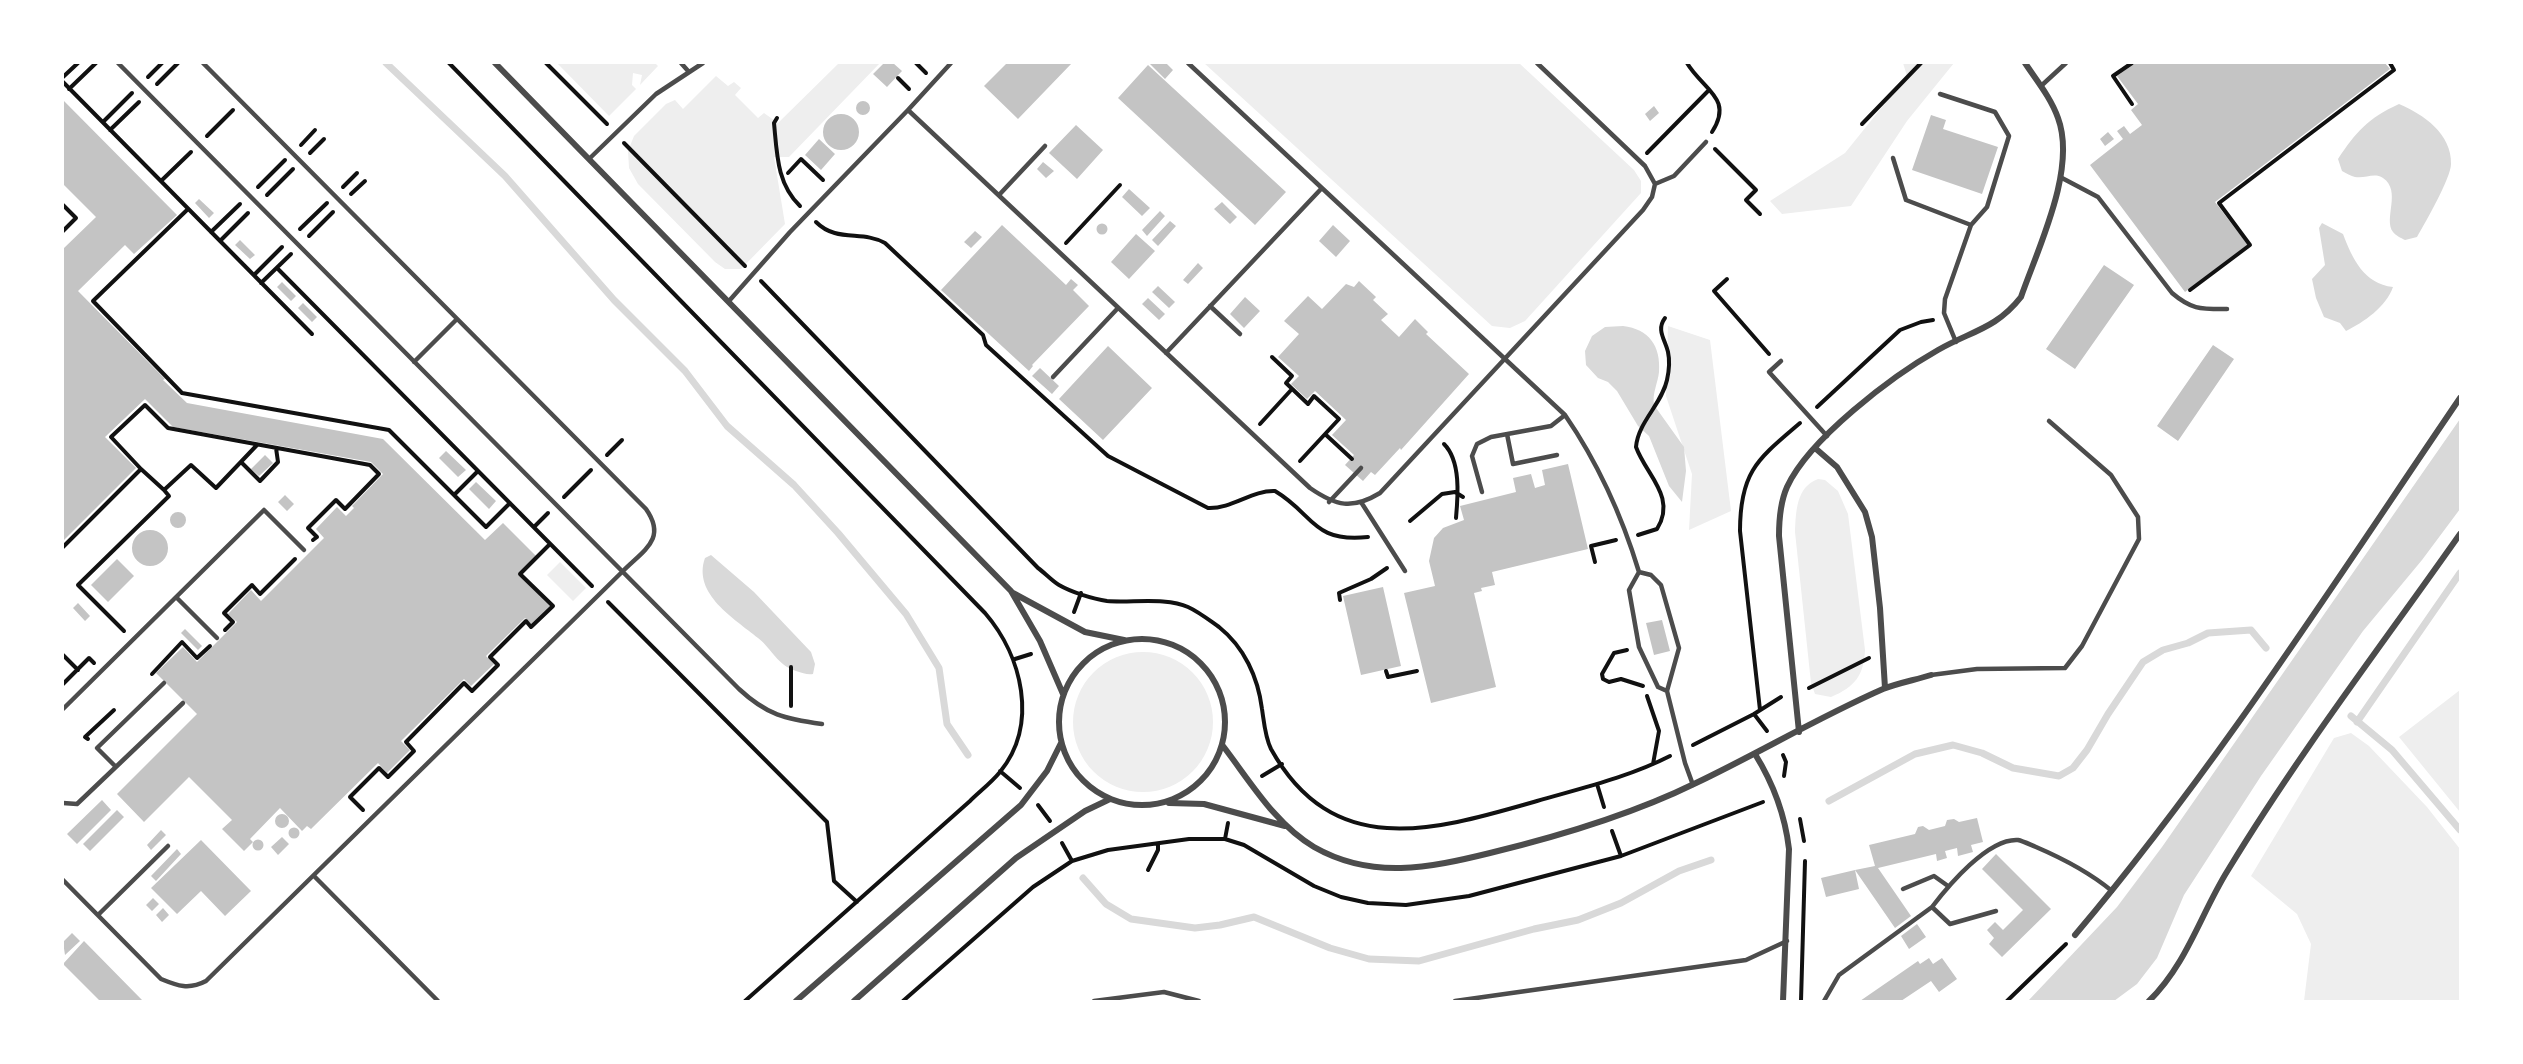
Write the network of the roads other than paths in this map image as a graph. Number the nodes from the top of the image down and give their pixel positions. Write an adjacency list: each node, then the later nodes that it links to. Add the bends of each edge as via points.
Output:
1 (118, 63): 33 (lane)
2 (203, 63): 28 (lane)
3 (495, 63): 18 (street)
4 (681, 63): 11 (lane)
5 (703, 63): 11 (lane)
6 (951, 63): 14 (lane)
7 (1188, 63): 21 (lane)
8 (1537, 63): 20 (lane, via 1639,160)
9 (2025, 63): 12 (street)
10 (2066, 63): 12 (lane)
11 (689, 72): 18 (lane, via 656,94)
12 (2041, 86): 19 (street, via 2063,137)
13 (1940, 94): 23 (lane, via 1995,112 2009,136 1987,207)
14 (908, 110): 22 (lane); 24 (lane)
15 (1706, 142): 20 (lane, via 1674,177)
16 (1045, 146): 22 (lane)
17 (1893, 158): 23 (lane, via 1906,200)
18 (589, 159): 24 (street)
19 (2062, 178): 27 (lane, via 2098,197 2179,299 2196,309); 30 (street, via 2021,297 1994,324)
20 (1655, 184): 32 (lane, via 1643,210)
21 (1321, 189): 25 (lane); 32 (lane)
22 (999, 195): 26 (lane)
23 (1971, 225): 30 (lane, via 1945,299 1944,313)
24 (729, 301): 52 (street)
25 (1210, 306): 29 (lane); 31 (lane)
26 (1118, 308): 31 (lane); 35 (lane)
27 (2227, 309)
28 (457, 319): 33 (lane); 49 (lane, via 646,509 655,525 655,537)
29 (1240, 334)
30 (1956, 342): 40 (street, via 1908,369)
31 (1166, 353): 45 (lane)
32 (1504, 358): 37 (lane); 46 (lane, via 1380,493)
33 (414, 362): 49 (lane)
34 (1780, 363): 40 (lane, via 1769,372)
35 (1053, 377)
36 (2460, 398): 79 (street, via 2251,706)
37 (1565, 415): 39 (lane, via 1551,426); 51 (lane, via 1616,505)
38 (2049, 421): 56 (lane, via 2111,475 2138,517 2139,539 2082,646 2065,668 1977,669)
39 (1507, 434): 42 (lane, via 1513,464); 44 (lane, via 1484,439 1473,449)
40 (1827, 436): 41 (street)
41 (1815, 448): 58 (street, via 1837,467 1865,512 1872,537); 64 (street, via 1791,480 1779,519)
42 (1557, 455)
43 (1361, 468): 45 (lane)
44 (1482, 492)
45 (1329, 502): 46 (lane)
46 (1361, 502): 50 (lane)
47 (2460, 534): 93 (street, via 2329,715 2228,870 2173,973)
48 (304, 550): 53 (lane, via 264,510)
49 (623, 571): 63 (lane, via 753,703 778,715); 75 (lane)
50 (1405, 571)
51 (1639, 572): 59 (lane, via 1629,590 1639,647 1658,687); 59 (lane, via 1651,575 1660,585 1679,648)
52 (1011, 591): 55 (street, via 1085,632); 60 (street, via 1040,641)
53 (177, 598): 54 (lane); 62 (lane)
54 (217, 638)
55 (1124, 640): 60 (street, via 1101,649 1081,665); 66 (street, via 1149,638 1173,644 1195,657 1212,675 1223,698)
56 (1931, 675): 58 (street)
57 (164, 683): 68 (lane, via 97,748)
58 (1885, 688): 64 (street)
59 (1667, 691): 69 (lane)
60 (1063, 694): 65 (street, via 1059,715)
61 (183, 703): 68 (lane)
62 (63, 709)
63 (822, 724)
64 (1799, 732): 67 (street)
65 (1061, 743): 70 (street, via 1069,764 1083,782); 86 (street, via 1047,771 1021,805)
66 (1223, 746): 71 (street, via 1210,771 1191,790); 73 (street)
67 (1755, 754): 69 (street); 84 (street, via 1787,830)
68 (116, 767): 72 (lane, via 77,804)
69 (1693, 785): 73 (street, via 1608,819 1529,844 1408,870 1374,867 1338,857 1314,847)
70 (1108, 800): 71 (street, via 1139,806); 87 (street, via 1075,817 1016,858)
71 (1166, 802): 73 (street, via 1204,804)
72 (63, 803)
73 (1285, 826)
74 (168, 846): 82 (lane)
75 (314, 876): 82 (lane, via 206,981 194,988 161,979); 85 (lane)
76 (63, 880): 82 (lane)
77 (1948, 886): 78 (lane, via 1934,876); 79 (lane, via 1980,857 1997,846 2018,840 2065,860); 80 (lane)
78 (1904, 889)
79 (2112, 891): 83 (street)
80 (1932, 907): 81 (lane, via 1950,924); 92 (lane, via 1839,975)
81 (1996, 912)
82 (98, 915)
83 (2075, 935)
84 (1787, 941): 90 (lane, via 1746,960); 91 (street)
85 (438, 1001)
86 (796, 1001)
87 (854, 1001)
88 (1094, 1001): 89 (lane, via 1164,992)
89 (1200, 1001)
90 (1455, 1001)
91 (1783, 1001)
92 (1824, 1001)
93 (2149, 1001)

